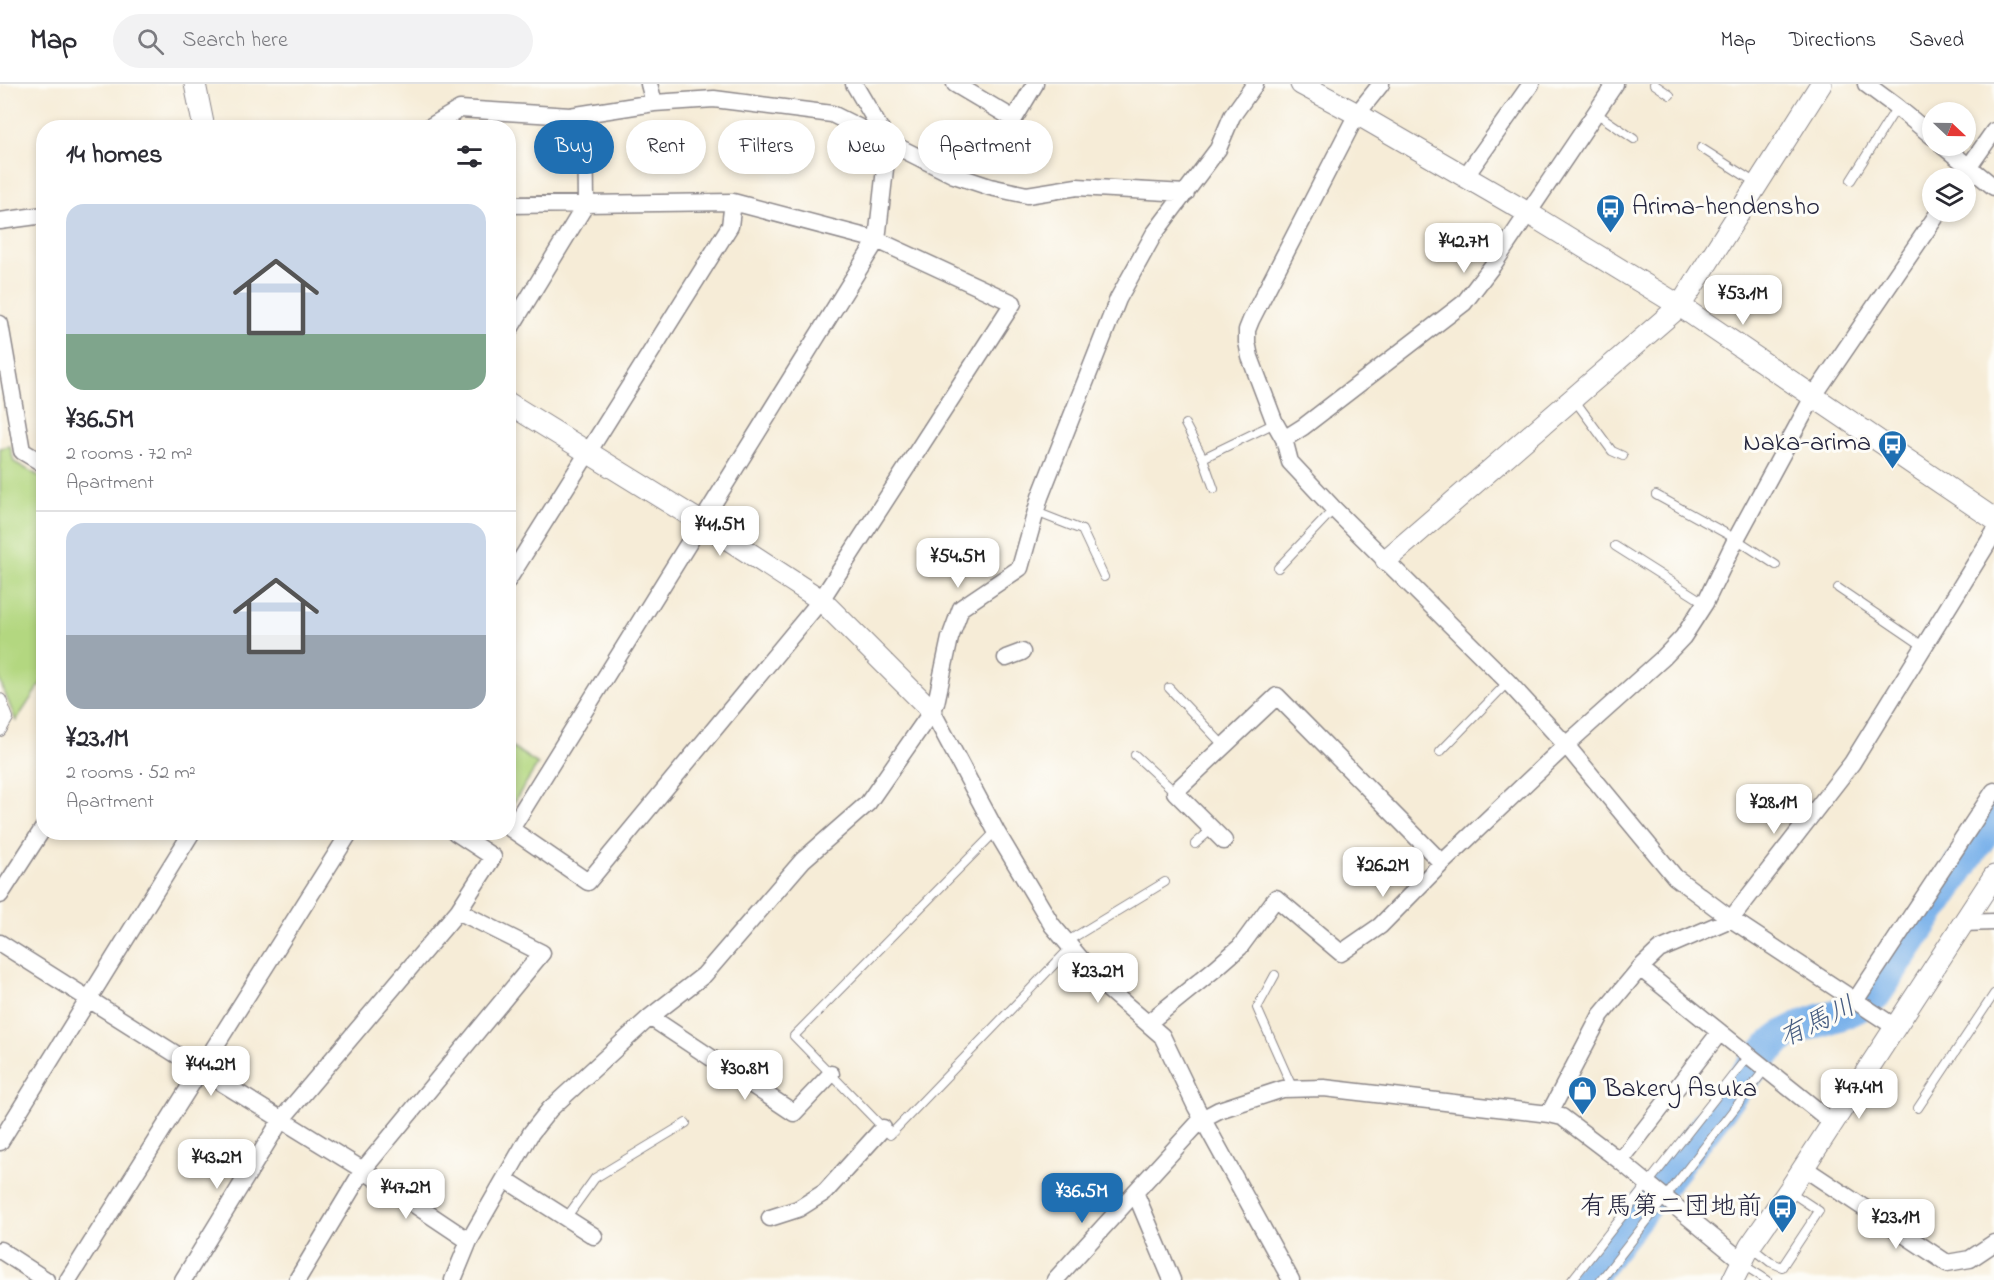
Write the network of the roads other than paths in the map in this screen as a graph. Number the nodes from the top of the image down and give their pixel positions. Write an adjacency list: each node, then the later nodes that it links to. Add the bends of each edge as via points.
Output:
1 (195, 84): 20 (street)
2 (650, 84): 15 (street)
3 (854, 84): 23 (street)
4 (955, 84): 5 (street, via 1014,119)
5 (1035, 84)
6 (1255, 84): 38 (street, via 1232,116 1218,149)
7 (1301, 84): 19 (street)
8 (1381, 84): 19 (street)
9 (1531, 84): 33 (street)
10 (1615, 84): 17 (street)
11 (1654, 84): 14 (lane)
12 (1821, 84): 36 (street)
13 (1866, 84): 16 (street)
14 (1671, 95)
15 (654, 103): 18 (street); 22 (street, via 714,99 832,114)
16 (1897, 107): 24 (street); 35 (lane)
17 (1596, 113): 26 (lane); 42 (street)
18 (585, 114): 21 (street, via 460,110); 40 (street)
19 (1357, 114): 33 (street); 53 (street, via 1247,330 1250,357)
20 (202, 120)
21 (442, 120)
22 (844, 120)
23 (875, 120)
24 (1922, 128)
25 (1994, 131): 31 (street)
26 (1634, 139)
27 (1701, 148): 36 (lane)
28 (906, 151): 38 (street, via 954,175 1027,195 1077,187)
29 (1951, 156): 30 (street)
30 (1961, 168)
31 (1968, 168)
32 (884, 174): 46 (street)
33 (1465, 177): 42 (street)
34 (1976, 178): 37 (street)
35 (1851, 180)
36 (1757, 184): 47 (street)
37 (1994, 187)
38 (1186, 193): 63 (street, via 1154,234 1119,299)
39 (733, 202): 40 (street); 46 (street); 56 (street, via 730,226)
40 (586, 204): 41 (street); 48 (street)
41 (516, 206)
42 (1527, 213): 47 (street); 55 (street, via 1464,303)
43 (36, 216): 44 (street)
44 (0, 221)
45 (1932, 222): 50 (street)
46 (877, 240): 65 (street); 75 (street, via 1012,303)
47 (1680, 306): 50 (street); 51 (street)
48 (516, 319)
49 (0, 324): 59 (street, via 22,450)
50 (1814, 397): 64 (street); 67 (street)
51 (1573, 398): 57 (lane, via 1612,451); 69 (street)
52 (516, 408): 56 (street)
53 (1275, 423): 55 (street); 58 (lane)
54 (1185, 424): 58 (lane)
55 (1284, 439): 62 (street, via 1290,462)
56 (589, 453): 65 (street); 71 (street)
57 (1623, 456)
58 (1203, 458): 60 (lane)
59 (36, 459)
60 (1214, 489)
61 (1656, 495): 67 (lane)
62 (1334, 509): 69 (street); 72 (lane)
63 (1036, 512): 73 (lane, via 1082,530); 83 (street, via 1020,568 961,609)
64 (1994, 519)
65 (702, 523): 75 (street); 91 (street)
66 (1994, 533): 77 (street)
67 (1737, 539): 70 (lane); 76 (street)
68 (1615, 546): 76 (lane)
69 (1386, 560): 80 (street)
70 (1776, 565)
71 (516, 567)
72 (1278, 568)
73 (1104, 577)
74 (1838, 588): 77 (lane)
75 (821, 600): 83 (street); 93 (street, via 588,882)
76 (1704, 603): 85 (street, via 1683,637 1663,658)
77 (1923, 646): 105 (street, via 1852,763)
78 (1022, 652): 79 (street)
79 (1005, 658)
80 (1508, 682): 85 (street); 87 (lane)
81 (1169, 688): 86 (lane)
82 (0, 700): 84 (street, via 7,718)
83 (932, 711): 92 (street); 115 (street, via 868,802 803,860 704,975)
84 (0, 730)
85 (1566, 745): 100 (street); 105 (street, via 1675,878)
86 (1224, 746): 90 (street); 100 (street, via 1277,696)
87 (1440, 752)
88 (1135, 755): 90 (lane)
89 (1994, 791): 114 (street)
90 (1175, 792): 94 (street)
91 (516, 821)
92 (996, 831): 109 (street, via 1052,925); 122 (lane, via 794,1036)
93 (516, 832)
94 (1218, 835): 99 (lane)
95 (36, 840): 103 (street)
96 (187, 840): 113 (street)
97 (345, 840): 121 (street)
98 (467, 840): 104 (street, via 493,857)
99 (1195, 844)
100 (1442, 863): 116 (street, via 1380,926 1341,953 1276,898 1240,947)
101 (1994, 876): 107 (street)
102 (1165, 882): 109 (lane)
103 (0, 896)
104 (458, 911): 127 (street); 134 (street, via 542,953)
105 (1731, 919): 110 (street, via 1659,950); 114 (street)
106 (1994, 922): 107 (street)
107 (1962, 923): 117 (street)
108 (0, 943): 113 (street)
109 (1069, 945): 116 (street, via 1102,984); 130 (lane, via 890,1135)
110 (1640, 968): 118 (street); 125 (street, via 1601,1015)
111 (1275, 975): 123 (lane, via 1257,1008)
112 (1994, 994): 124 (lane)
113 (88, 1000): 121 (street); 131 (street)
114 (1856, 1001): 117 (street)
115 (650, 1017): 122 (street, via 794,1113); 135 (street, via 550,1108)
116 (1148, 1023): 126 (street, via 1162,1036)
117 (1895, 1027): 129 (street)
118 (1720, 1032): 119 (street); 132 (street)
119 (1750, 1056): 120 (street); 136 (lane)
120 (1765, 1068): 129 (street); 139 (lane)
121 (201, 1070): 127 (street); 148 (street)
122 (831, 1074): 130 (lane)
123 (1293, 1089): 125 (street, via 1324,1088); 126 (street, via 1219,1110)
124 (1918, 1108)
125 (1549, 1114): 132 (street, via 1562,1118)
126 (1202, 1119): 138 (street); 154 (street)
127 (281, 1120): 134 (street); 149 (street)
128 (686, 1123): 140 (lane, via 595,1178)
129 (1833, 1123): 133 (street)
130 (883, 1128): 141 (street, via 825,1192 798,1209)
131 (0, 1142)
132 (1620, 1161): 136 (street)
133 (1804, 1168): 137 (street); 144 (street, via 1947,1263 1970,1259)
134 (363, 1170): 143 (street); 150 (street)
135 (505, 1179): 140 (street); 143 (street)
136 (1648, 1184): 139 (street); 155 (lane)
137 (1789, 1190): 146 (street); 146 (lane, via 1819,1211 1782,1267 1770,1262)
138 (1135, 1192): 152 (street); 153 (street)
139 (1664, 1197): 146 (street); 156 (lane)
140 (566, 1218): 142 (street)
141 (770, 1218)
142 (594, 1236)
143 (469, 1241): 151 (street)
144 (1994, 1243)
145 (0, 1250): 147 (street)
146 (1741, 1262): 157 (lane)
147 (46, 1280)
148 (68, 1280)
149 (183, 1280)
150 (297, 1280)
151 (453, 1280)
152 (1055, 1280)
153 (1172, 1280)
154 (1291, 1280)
155 (1572, 1280)
156 (1601, 1280)
157 (1767, 1280)

